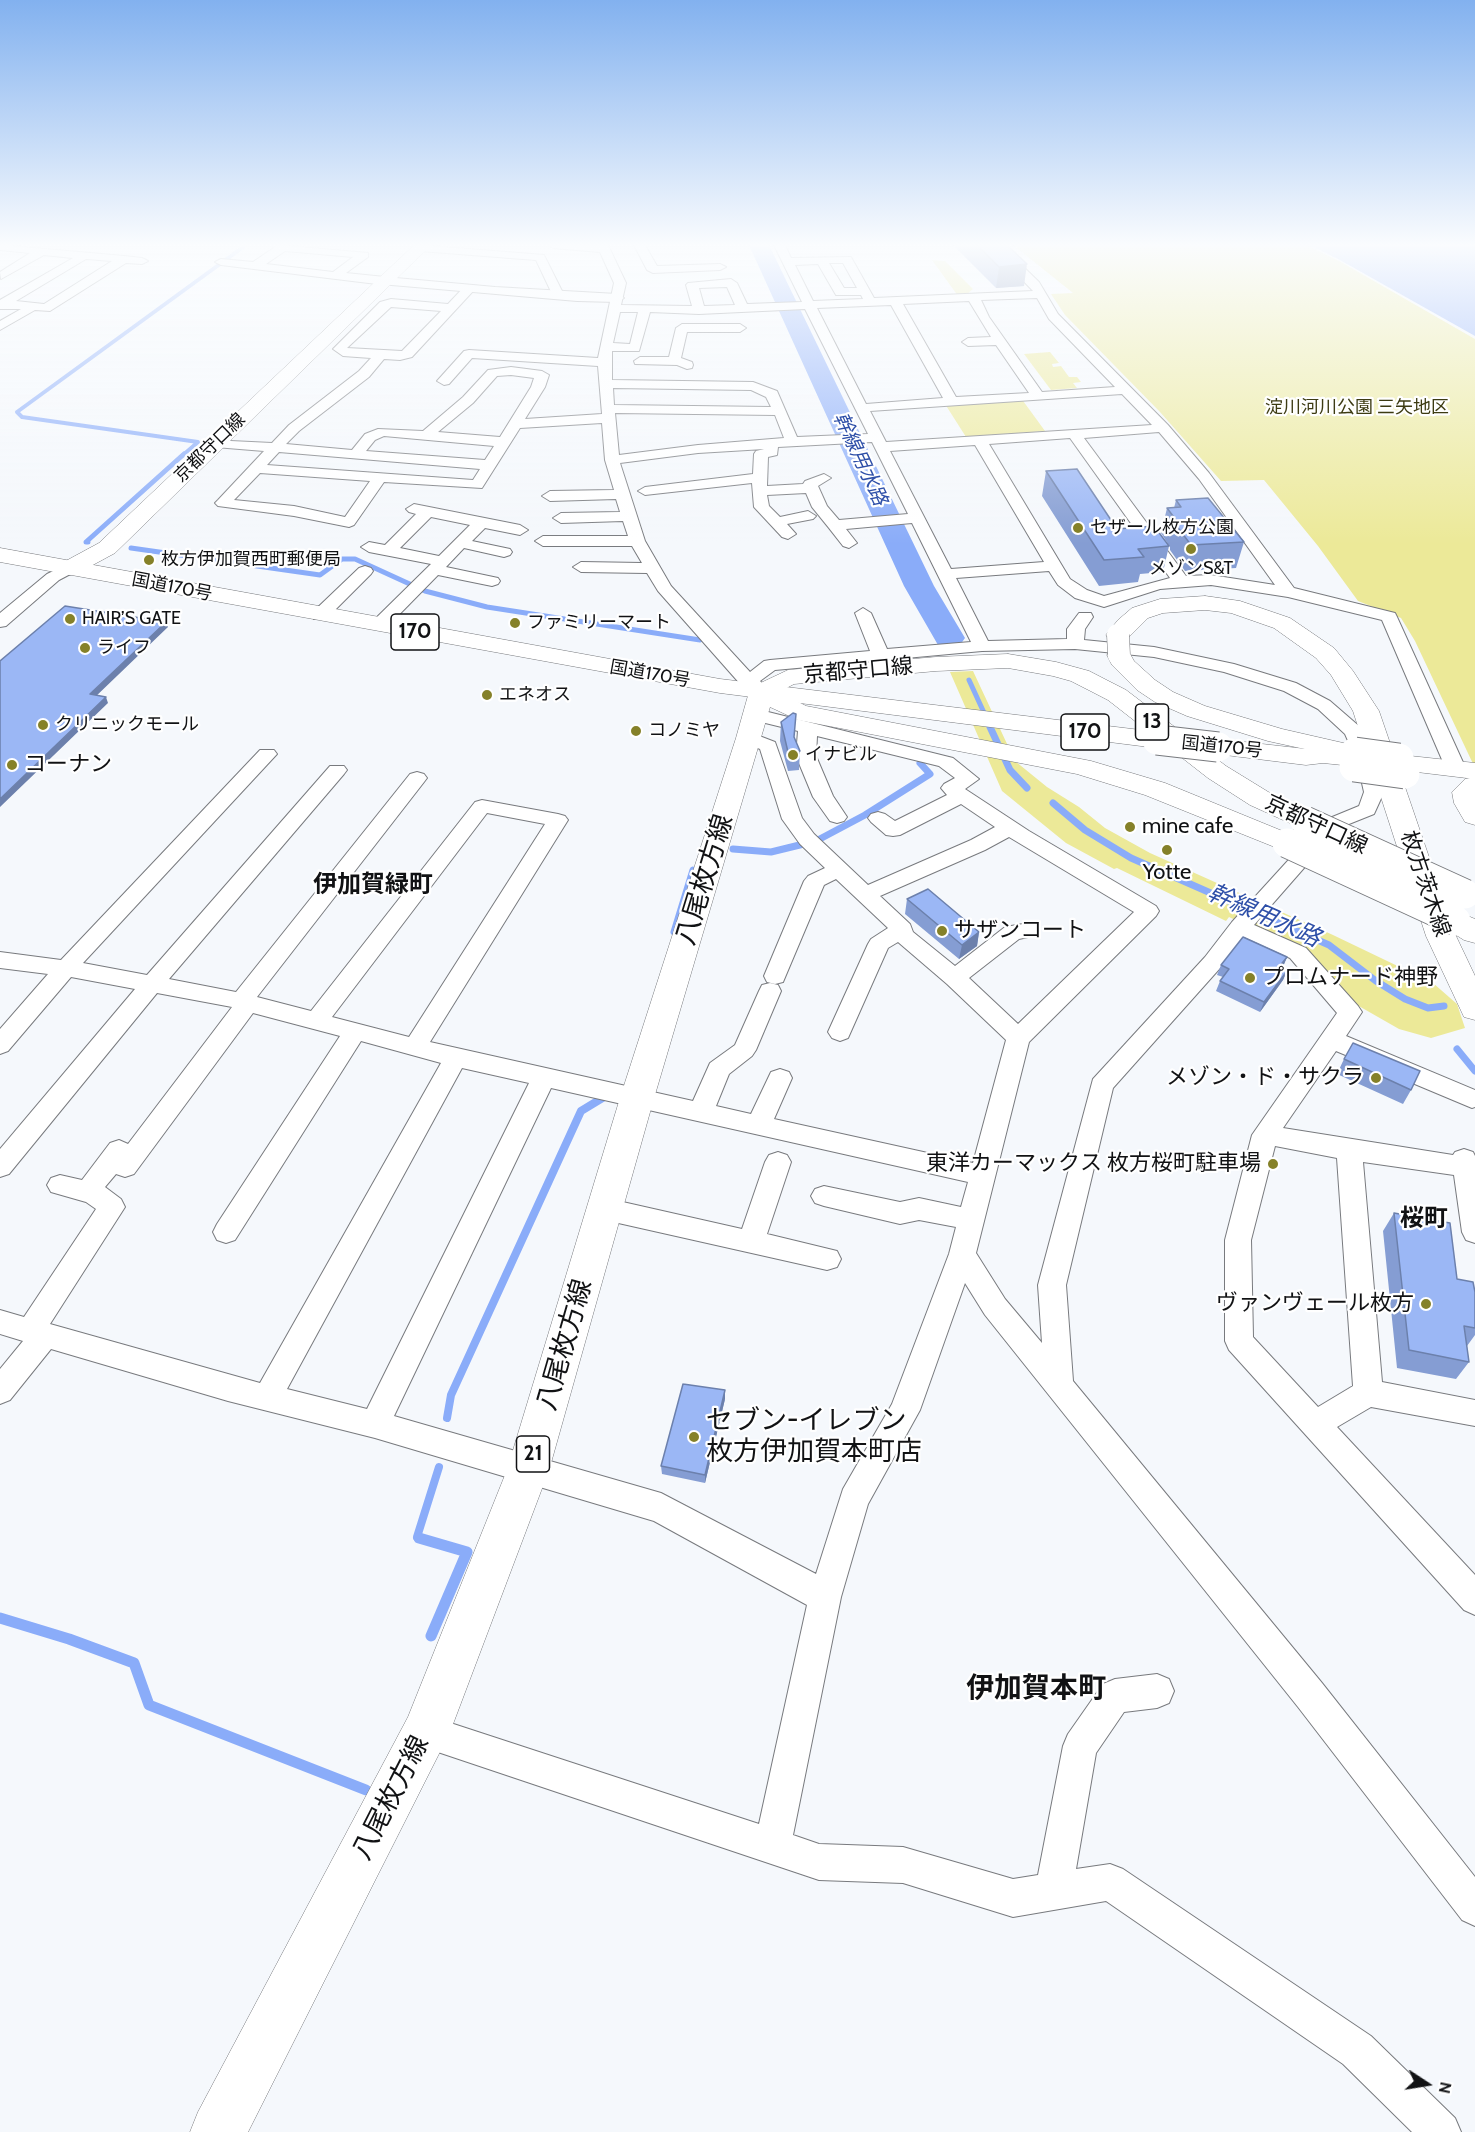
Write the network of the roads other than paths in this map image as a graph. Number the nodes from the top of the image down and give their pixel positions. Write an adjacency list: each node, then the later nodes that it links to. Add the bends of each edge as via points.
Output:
1 (318, 344): 34 (main road, 京都守口線)
2 (344, 344): 11 (street, via 339,349 343,352)
3 (416, 344): 11 (street, via 407,354)
4 (607, 344): 12 (street)
5 (635, 344): 12 (street)
6 (682, 344): 14 (street)
7 (829, 344): 21 (street)
8 (920, 344): 20 (street)
9 (1002, 344): 19 (street)
10 (1081, 344): 18 (street)
11 (381, 355): 37 (street, via 364,374 314,411)
12 (605, 355): 15 (street, via 469,354); 16 (street)
13 (640, 361): 14 (street)
14 (674, 361): 17 (street, via 687,365 684,369)
15 (444, 381)
16 (607, 384): 17 (street); 24 (street)
17 (689, 385): 23 (street, via 770,388)
18 (1126, 390): 19 (street); 27 (street)
19 (1038, 396): 20 (street)
20 (952, 402): 21 (street)
21 (861, 408): 35 (street)
22 (660, 409): 24 (street); 26 (street); 30 (street)
23 (780, 411): 30 (street); 32 (street)
24 (608, 413): 25 (street); 39 (street)
25 (514, 424): 29 (street, via 542,375 493,373); 33 (street)
26 (662, 426)
27 (1163, 428): 28 (street); 72 (street, via 1204,476)
28 (1074, 434): 31 (street); 71 (street)
29 (427, 435): 33 (street); 38 (street, via 383,432 370,437)
30 (716, 436): 36 (street); 39 (street, via 663,455)
31 (979, 440): 35 (street); 65 (street)
32 (792, 441): 35 (street); 36 (street)
33 (503, 442): 40 (street)
34 (215, 443): 37 (street); 69 (main road, 京都守口線, via 106,548)
35 (879, 443): 50 (street)
36 (771, 444): 43 (street, via 772,452 761,454)
37 (275, 448): 38 (street); 41 (street)
38 (356, 454): 40 (street)
39 (612, 460): 45 (street)
40 (489, 465): 42 (street, via 477,485)
41 (255, 468): 42 (street); 42 (street, via 223,503 349,522)
42 (380, 478)
43 (760, 484): 44 (street, via 703,479); 52 (street, via 762,507); 53 (street, via 818,483 820,507)
44 (645, 490)
45 (621, 494): 46 (street); 47 (street)
46 (550, 496)
47 (629, 516): 49 (street); 56 (street)
48 (808, 516): 52 (street)
49 (561, 518)
50 (909, 519): 53 (street); 70 (street)
51 (482, 522): 54 (street); 58 (street); 61 (street, via 421,510)
52 (776, 522): 55 (street)
53 (834, 525): 59 (street)
54 (520, 530)
55 (788, 534)
56 (636, 541): 57 (street); 67 (street)
57 (542, 542)
58 (460, 543): 62 (street); 64 (street)
59 (849, 543)
60 (369, 547): 61 (street)
61 (388, 551): 64 (street)
62 (504, 552)
63 (0, 555): 69 (main road, 国道170号 / 170)
64 (438, 565): 73 (street, via 486,580); 78 (street)
65 (1054, 566): 70 (street); 71 (street, via 1064,582 1102,604)
66 (581, 567): 67 (street)
67 (651, 568): 83 (street)
68 (365, 571): 75 (street)
69 (62, 573): 75 (main road, 国道170号 / 170); 77 (street)
70 (947, 574): 81 (street)
71 (1181, 581): 72 (street, via 1235,582)
72 (1288, 592): 88 (street, via 1389,617)
73 (464, 596)
74 (863, 613): 82 (street)
75 (321, 615): 78 (main road, 国道170号 / 170)
76 (1085, 617): 79 (street, via 1076,629)
77 (0, 622)
78 (379, 626): 83 (main road, 国道170号 / 170)
79 (1075, 644): 80 (street); 81 (street)
80 (1112, 645): 86 (main road, via 1124,665 1164,697 1196,711); 95 (street, via 1228,668 1290,687 1324,705 1353,731 1374,792 1367,810); 107 (main road, 枚方茨木線, via 1140,613 1160,606 1205,603 1258,613 1282,623 1325,653 1366,711 1441,936)
81 (984, 654): 82 (street); 83 (main road, 京都守口線 / 13, via 936,664 788,677); 95 (main road, 京都守口線 / 13, via 1056,669 1117,695 1217,772 1260,799)
82 (881, 656): 83 (street, via 770,665)
83 (754, 707): 84 (street); 86 (main road, 国道170号 / 170, bridge, via 965,718 1306,757 1327,764); 95 (main road, 京都守口線 / 13, via 1082,767 1155,789); 96 (street, via 792,819 810,843); 118 (main road, 八尾枚方線 / 21)
84 (808, 728): 90 (street, via 946,762 969,779 951,788); 92 (street, via 806,756 823,797)
85 (267, 754): 103 (street)
86 (1354, 759): 88 (main road, 国道170号 / 170, bridge)
87 (337, 771): 105 (street)
88 (1470, 777): 91 (main road, via 1466,792)
89 (417, 778): 106 (street)
90 (962, 795): 93 (street, via 893,830); 94 (street)
91 (1475, 816)
92 (837, 817)
93 (878, 818)
94 (1009, 828): 97 (street); 111 (street, via 1148,910)
95 (1296, 843): 98 (main road, 京都守口線 / 13, bridge); 99 (street, via 1263,901)
96 (838, 869): 97 (street); 120 (street, via 815,881 744,1050 719,1069)
97 (865, 894): 100 (street)
98 (1468, 912)
99 (1241, 927): 112 (street, via 1298,953 1350,1012); 139 (street, via 1102,1085 1052,1285)
100 (902, 929): 104 (street, via 903,935); 110 (street, via 879,944)
101 (1029, 930): 104 (street, via 1013,933)
102 (0, 960): 103 (street)
103 (66, 968): 105 (street); 113 (street)
104 (955, 978): 111 (street)
105 (151, 985): 106 (street); 125 (street)
106 (244, 1002): 108 (street); 128 (street, via 122,1158)
107 (1475, 1009)
108 (317, 1020): 109 (street); 114 (street, via 482,806 558,820)
109 (355, 1031): 114 (street); 132 (street)
110 (840, 1032)
111 (1018, 1038): 126 (street)
112 (1331, 1039): 119 (street); 122 (street)
113 (0, 1045)
114 (416, 1046): 115 (street)
115 (456, 1058): 116 (street); 142 (street)
116 (544, 1077): 118 (street); 144 (street)
117 (780, 1078): 121 (street)
118 (638, 1098): 120 (street); 130 (main road, 八尾枚方線 / 21)
119 (1472, 1099)
120 (701, 1113): 121 (street)
121 (759, 1125): 126 (street)
122 (1265, 1135): 123 (street); 145 (street, via 1238,1240 1239,1341)
123 (1349, 1150): 133 (street, via 1465,1163); 141 (street)
124 (778, 1162): 134 (street)
125 (0, 1167)
126 (981, 1175): 131 (street)
127 (60, 1185): 128 (street)
128 (88, 1191): 138 (street, via 112,1207)
129 (825, 1196): 131 (street, via 900,1213 919,1209)
130 (605, 1209): 134 (street); 146 (main road, 八尾枚方線 / 21)
131 (970, 1219): 135 (street)
132 (226, 1232)
133 (1475, 1232)
134 (751, 1242): 136 (street)
135 (962, 1254): 139 (street, via 995,1307); 147 (street, via 905,1410 854,1499)
136 (827, 1259)
137 (0, 1322): 138 (street)
138 (37, 1333): 140 (street); 142 (street)
139 (1059, 1386): 153 (street, via 1310,1695)
140 (0, 1391)
141 (1368, 1394): 143 (street); 145 (street)
142 (267, 1398): 144 (street)
143 (1475, 1413)
144 (375, 1424): 146 (street)
145 (1315, 1424): 148 (street)
146 (528, 1470): 147 (street, via 661,1508); 150 (main road, 八尾枚方線 / 21)
147 (825, 1597): 151 (street)
148 (1475, 1599)
149 (1157, 1690): 152 (street, via 1115,1696 1080,1746)
150 (426, 1732): 151 (street); 154 (main road, 八尾枚方線 / 21)
151 (772, 1847): 152 (street, via 819,1862 903,1865 1013,1898)
152 (1053, 1892): 155 (street, via 1110,1881 1357,2050)
153 (1475, 1907)
154 (218, 2132)
155 (1441, 2132)

